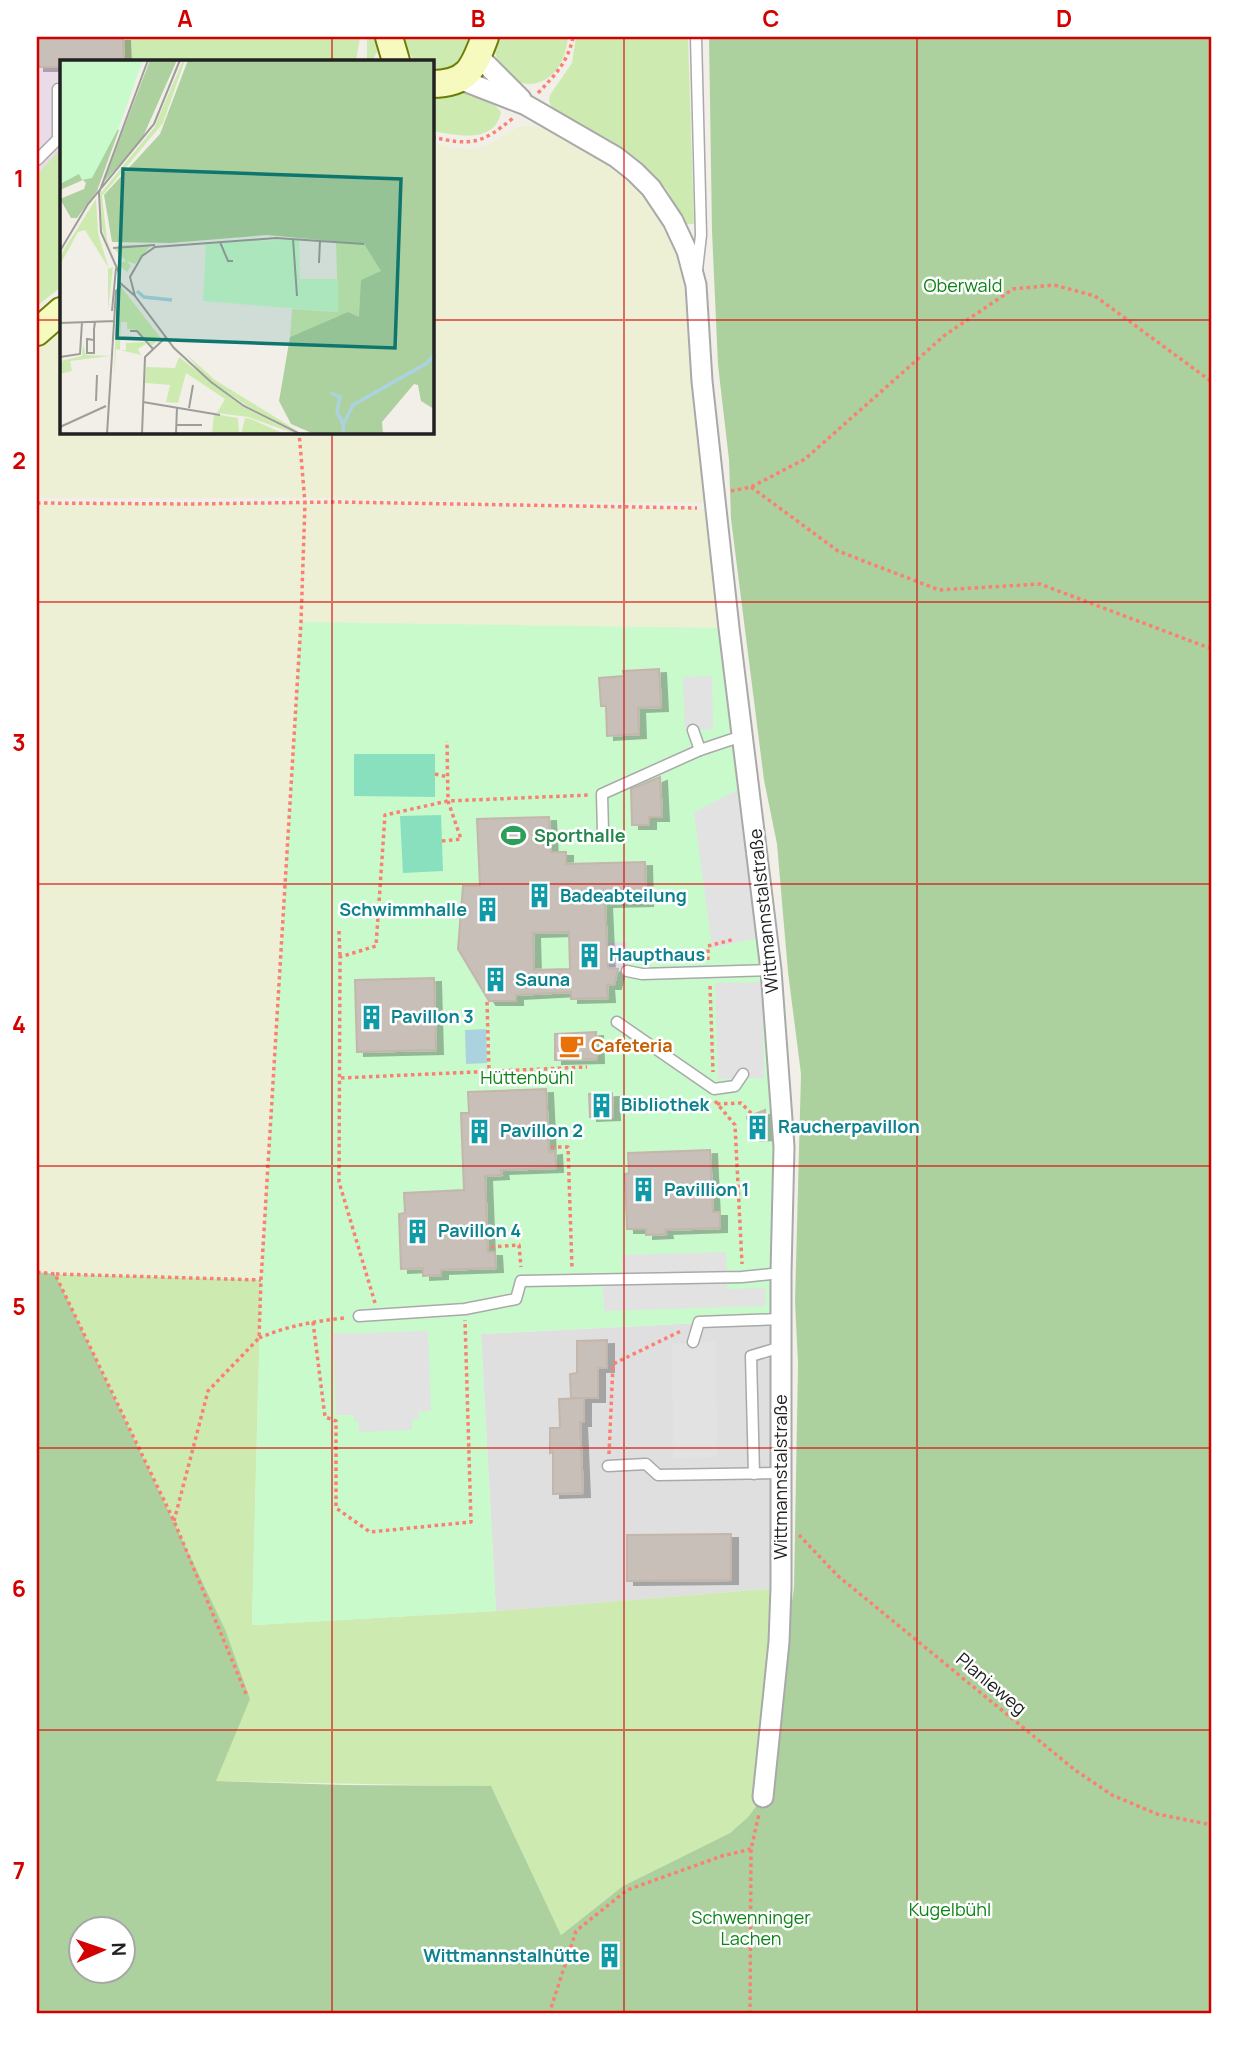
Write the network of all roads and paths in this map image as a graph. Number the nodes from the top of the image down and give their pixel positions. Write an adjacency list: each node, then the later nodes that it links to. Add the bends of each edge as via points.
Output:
1 (573, 37): 7 (path, via 562,68)
2 (696, 37): 10 (lane, via 701,235)
3 (483, 43): 4 (street, via 471,69); 7 (street, Wittmannstalstraße)
4 (459, 79): 5 (street); 7 (street, Wittmannstalstraße)
5 (434, 84)
6 (58, 89): 9 (lane, via 58,139)
7 (526, 105): 8 (path, via 477,142); 10 (street, Wittmannstalstraße, via 616,157 651,188 687,251)
8 (434, 137)
9 (37, 160)
10 (696, 285): 16 (street, Wittmannstalstraße)
11 (60, 312): 12 (street)
12 (37, 332)
13 (1212, 382): 15 (path, via 1094,296 1054,285 1013,289 945,335 804,459)
14 (299, 434): 18 (path)
15 (751, 488): 16 (path); 19 (path, via 838,551 939,590 1040,584)
16 (715, 501): 18 (path); 21 (street, Wittmannstalstraße)
17 (37, 503): 18 (path)
18 (305, 503): 52 (path)
19 (1212, 649)
20 (693, 730): 23 (lane)
21 (741, 736): 23 (lane); 33 (street, Wittmannstalstraße)
22 (447, 741): 25 (path)
23 (700, 750): 26 (lane)
24 (435, 775): 25 (path)
25 (448, 777): 27 (path)
26 (602, 794): 27 (path); 28 (lane)
27 (448, 801): 29 (path, via 461,839); 32 (path, via 385,815 376,946)
28 (603, 832)
29 (442, 841)
30 (339, 931): 32 (path)
31 (735, 939): 35 (path, via 708,946)
32 (340, 957): 41 (path)
33 (771, 970): 35 (lane); 48 (street, Wittmannstalstraße, via 784,1147)
34 (628, 971): 35 (lane)
35 (709, 972): 42 (path)
36 (487, 1002): 39 (path)
37 (617, 1022): 42 (lane)
38 (587, 1068): 39 (path)
39 (489, 1071): 41 (path)
40 (743, 1074): 42 (lane, via 735,1086)
41 (341, 1078): 55 (path, via 339,1182)
42 (713, 1089): 43 (path)
43 (718, 1104): 44 (path, via 741,1103); 50 (path, via 735,1125)
44 (753, 1115)
45 (551, 1147): 51 (path, via 568,1147)
46 (491, 1247): 53 (path, via 519,1245)
47 (37, 1272): 49 (path)
48 (781, 1273): 50 (lane); 57 (street, Wittmannstalstraße)
49 (55, 1274): 52 (path); 67 (path)
50 (742, 1277): 51 (lane)
51 (572, 1279): 53 (lane)
52 (261, 1280): 60 (path)
53 (521, 1281): 54 (lane, via 516,1299)
54 (465, 1309): 55 (lane); 58 (path, via 471,1522 370,1532 336,1508 336,1421 325,1417)
55 (378, 1314): 56 (lane)
56 (359, 1317): 58 (path)
57 (781, 1319): 59 (lane); 62 (street, Wittmannstalstraße)
58 (313, 1322): 60 (path)
59 (699, 1322): 61 (lane); 63 (path, via 614,1364)
60 (259, 1338): 67 (path, via 208,1391)
61 (692, 1342)
62 (781, 1347): 64 (street, Wittmannstalstraße); 65 (lane, via 751,1356)
63 (608, 1466): 65 (lane, via 646,1464 658,1475)
64 (780, 1473): 65 (lane); 66 (street, Wittmannstalstraße)
65 (754, 1474)
66 (780, 1516): 69 (street, Wittmannstalstraße, via 779,1642); 70 (path, Planieweg, via 838,1576 1074,1770 1112,1795 1157,1814)
67 (174, 1521): 68 (path)
68 (247, 1696)
69 (763, 1797): 71 (path)
70 (1212, 1825)
71 (751, 1849): 72 (path, via 627,1890 576,1931); 73 (path)
72 (549, 2014)
73 (750, 2014)

